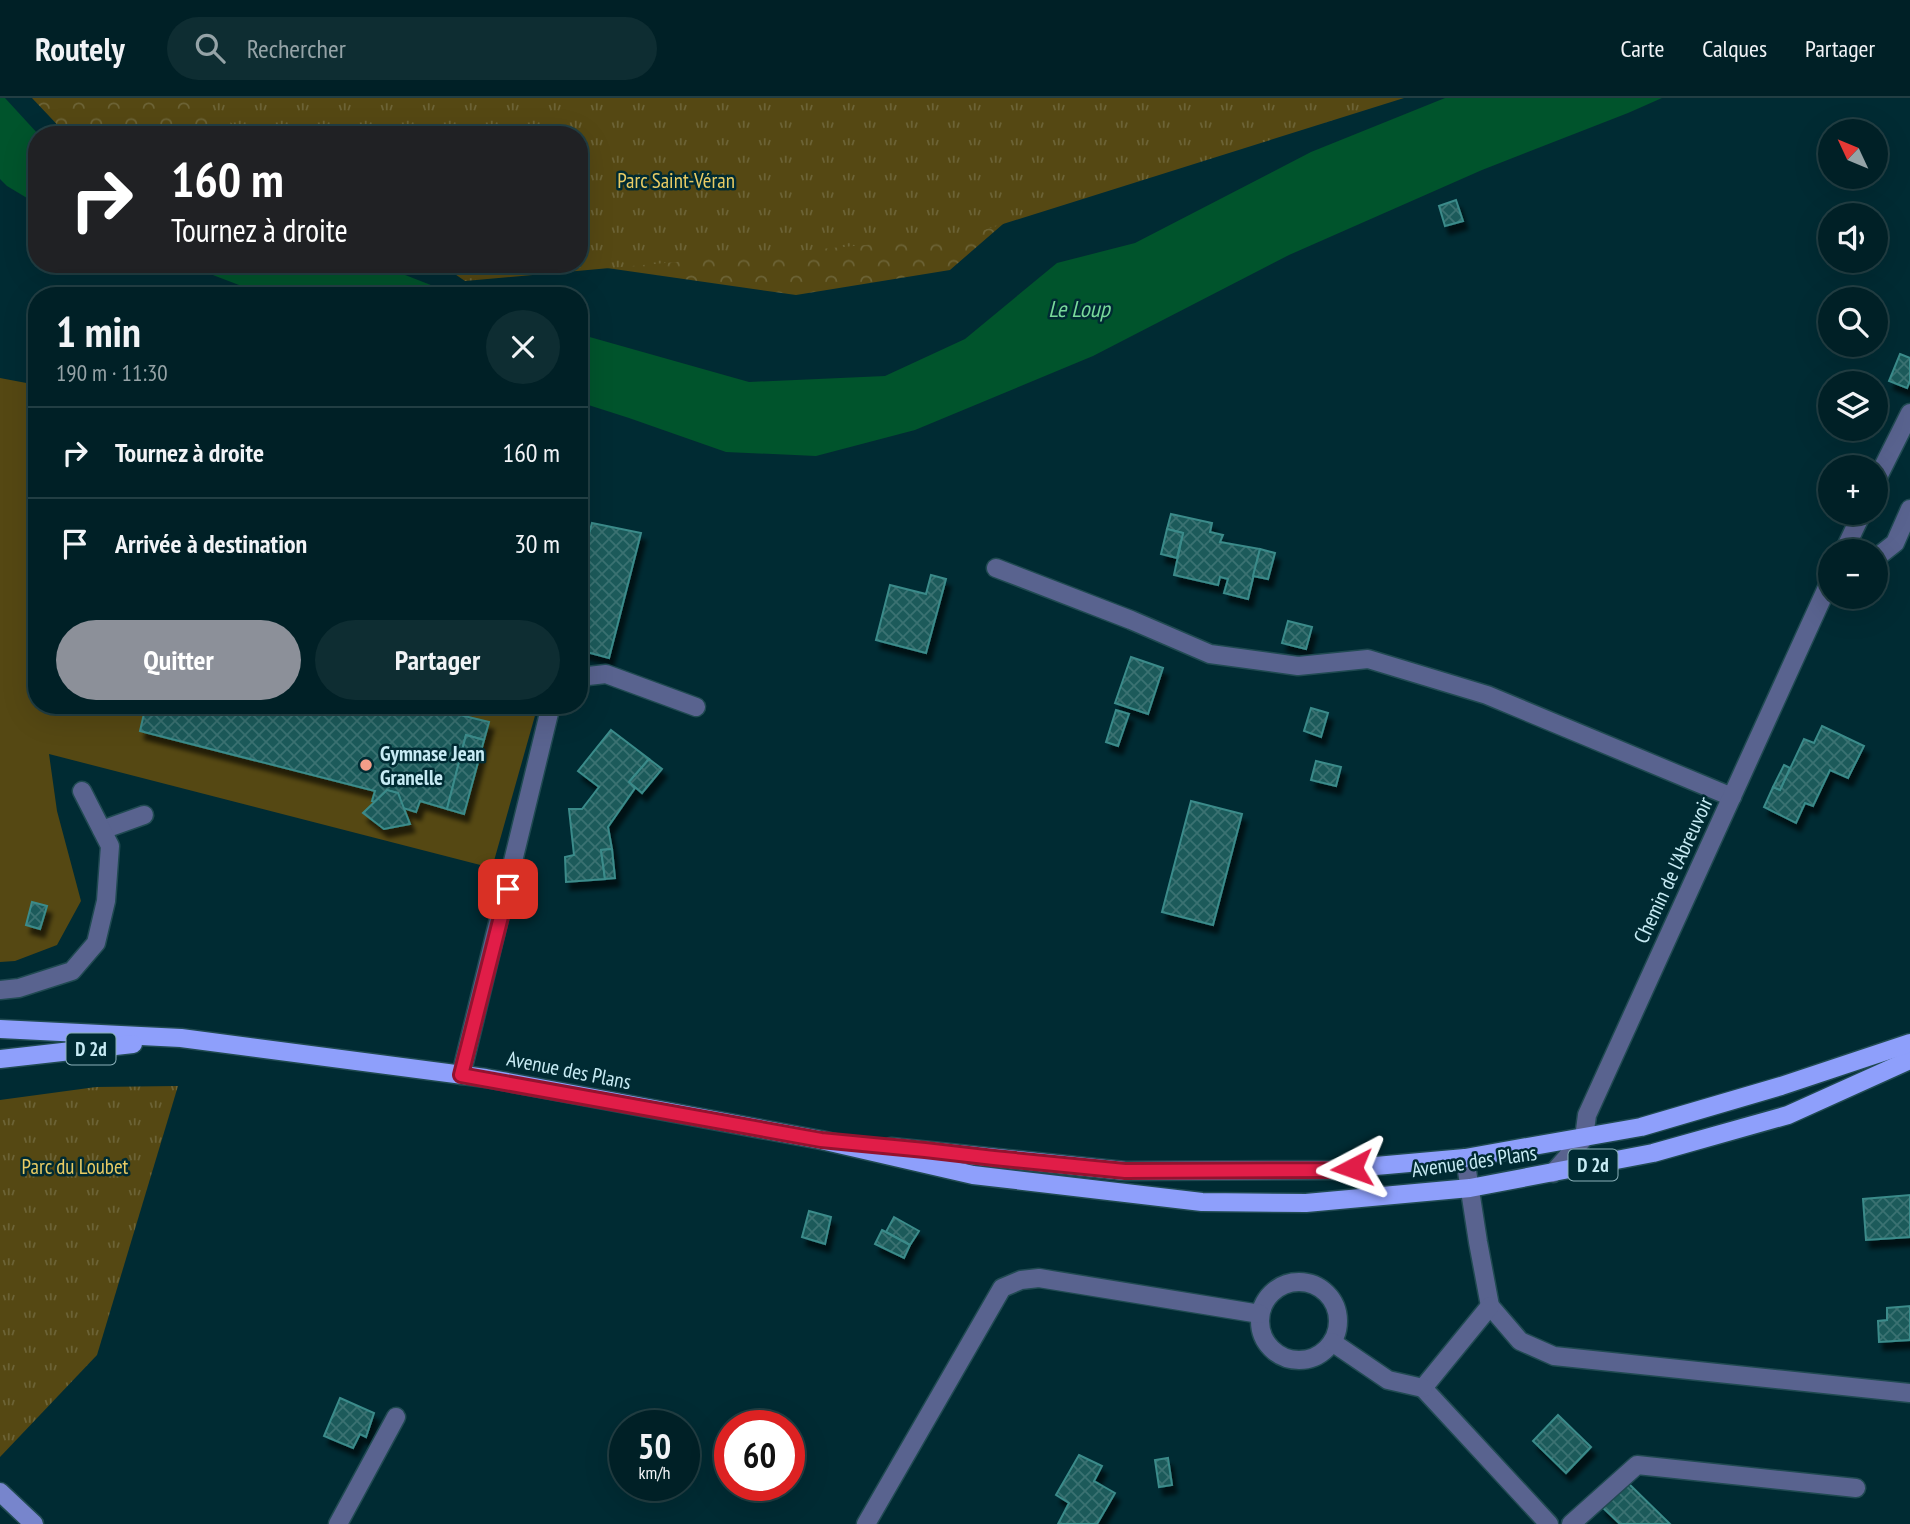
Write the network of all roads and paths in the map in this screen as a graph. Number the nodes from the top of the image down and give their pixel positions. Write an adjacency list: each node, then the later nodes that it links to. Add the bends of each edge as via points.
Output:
1 (1910, 413): 2 (street)
2 (1888, 457)
3 (1910, 509): 4 (street)
4 (1888, 549)
5 (996, 568): 11 (street, via 1210,654 1298,666 1368,659 1487,695)
6 (1821, 609): 11 (street, Chemin de l'Abreuvoir)
7 (588, 676): 8 (street, via 606,674)
8 (696, 707)
9 (549, 714): 20 (street)
10 (82, 791): 13 (street)
11 (1732, 797): 21 (street, Chemin de l'Abreuvoir, via 1587,1115)
12 (144, 814): 13 (street)
13 (102, 830): 14 (street, via 110,846 106,901 96,943 72,971)
14 (0, 990)
15 (0, 1029): 16 (main road, Avenue des Plans / D 2d)
16 (181, 1038): 18 (main road, Avenue des Plans / D 2d); 20 (main road, Avenue des Plans / D 2d)
17 (1910, 1043): 21 (main road, Avenue des Plans / D 2d, via 1654,1124)
18 (0, 1059)
19 (1910, 1060): 24 (main road, Avenue des Plans / D 2d, via 1788,1115 1653,1153)
20 (461, 1075): 22 (main road, Avenue des Plans / D 2d)
21 (1584, 1138): 23 (main road, Avenue des Plans / D 2d); 24 (street, Chemin de l'Abreuvoir)
22 (821, 1140): 23 (main road, Avenue des Plans / D 2d, via 1125,1171 1331,1170); 25 (main road, Avenue des Plans / D 2d, via 973,1175 1202,1202 1306,1203)
23 (1465, 1158): 25 (street)
24 (1553, 1173): 25 (main road, Avenue des Plans / D 2d)
25 (1470, 1188): 26 (street)
26 (1490, 1306): 29 (street); 30 (street, via 1520,1341 1554,1356)
27 (1261, 1314): 28 (street, via 1265,1340 1285,1358 1311,1359); 28 (street, via 1265,1302 1283,1284 1308,1282 1330,1295 1336,1306 1338,1331); 36 (street, via 1040,1278 1002,1287)
28 (1332, 1342): 29 (street, via 1388,1380)
29 (1423, 1388): 37 (street)
30 (1910, 1393)
31 (397, 1417): 35 (street)
32 (1856, 1488): 38 (street, via 1637,1465)
33 (0, 1492): 34 (street)
34 (34, 1524)
35 (338, 1524)
36 (866, 1524)
37 (1549, 1524)
38 (1571, 1524)

